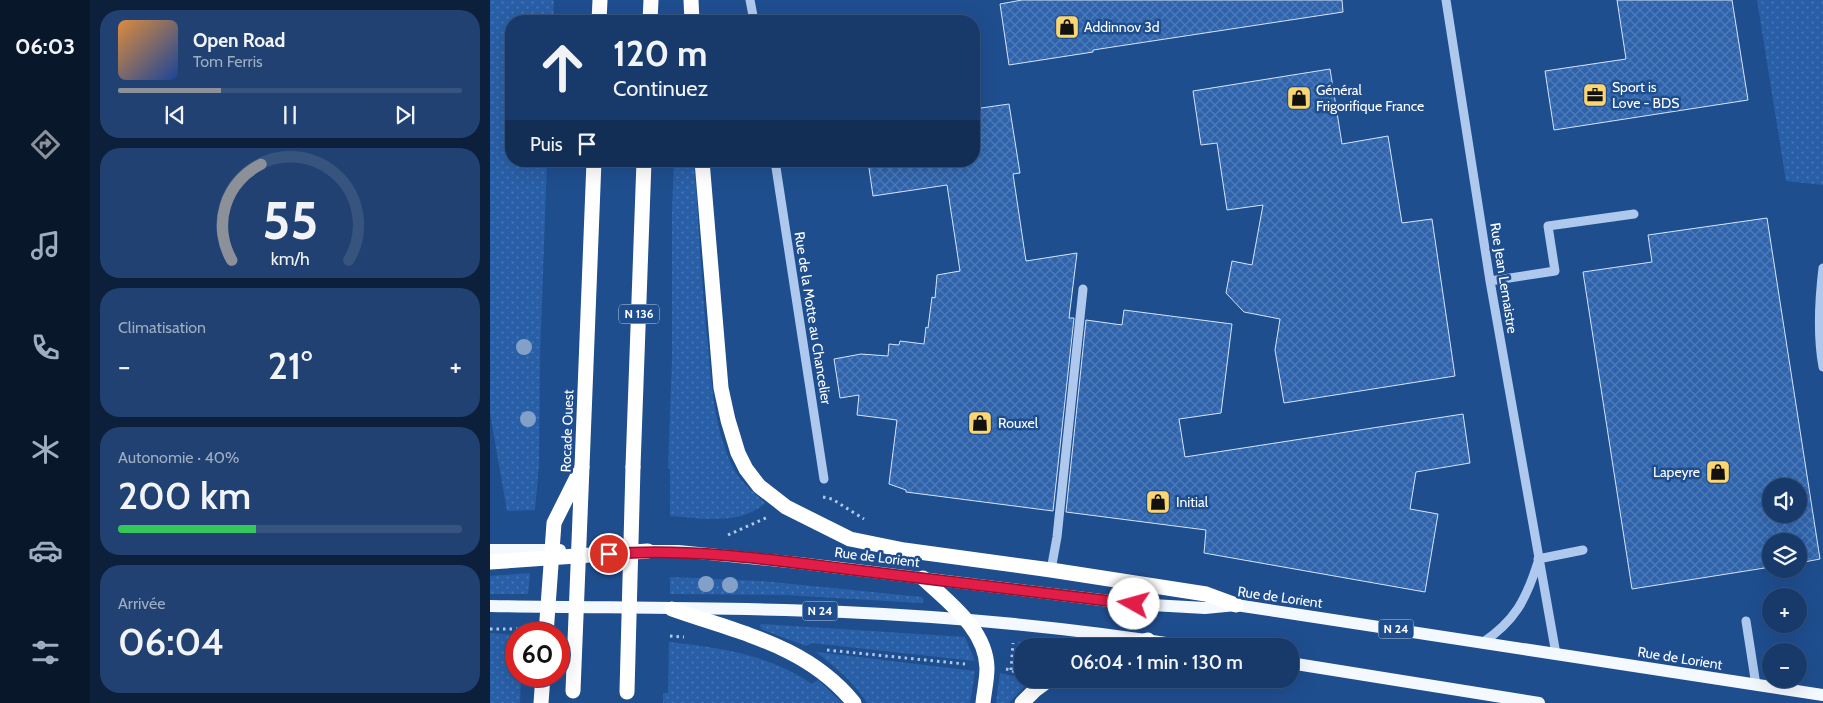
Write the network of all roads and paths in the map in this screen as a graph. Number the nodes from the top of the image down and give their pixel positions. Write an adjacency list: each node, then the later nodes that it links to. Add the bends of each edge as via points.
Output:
1 (600, 0): 6 (highway)
2 (651, 0): 7 (highway)
3 (691, 0): 8 (highway)
4 (750, 0): 9 (street)
5 (1446, 0): 16 (street, Rue Jean Lemaistre)
6 (599, 15)
7 (650, 15)
8 (692, 15)
9 (753, 15)
10 (594, 167): 19 (highway, Rocade Ouest)
11 (644, 167): 49 (highway, N 136, bridge)
12 (703, 167): 26 (highway, via 721,388 738,453 759,486 786,508 850,538 904,550)
13 (776, 167): 20 (street, Rue de la Motte au Chancelier)
14 (1634, 214): 16 (street, via 1548,226 1555,271)
15 (1823, 268): 18 (street, via 1819,308)
16 (1490, 281): 24 (street, Rue Jean Lemaistre)
17 (1083, 289): 26 (street, via 1057,538)
18 (1823, 367)
19 (582, 467): 33 (highway, bridge, via 554,522); 48 (highway, Rocade Ouest, bridge)
20 (824, 479)
21 (490, 550): 23 (main road, Rue de Lorient)
22 (1582, 550): 24 (street)
23 (648, 551): 25 (highway); 27 (main road, Rue de Lorient / N 24, via 687,552)
24 (1538, 559): 39 (street, Rue Jean Lemaistre, via 1530,588 1515,614); 40 (street, Rue Jean Lemaistre)
25 (490, 562)
26 (1050, 570): 28 (highway, via 1206,594)
27 (923, 578): 28 (main road, Rue de Lorient / N 24, via 1134,604 1205,608); 31 (highway)
28 (1236, 605): 39 (main road, Rue de Lorient / N 24)
29 (490, 606): 30 (main road, N 24)
30 (672, 609): 31 (main road, N 24, via 846,612); 41 (highway, via 761,639)
31 (967, 620): 38 (main road, N 24); 43 (highway, via 980,638)
32 (1746, 621): 45 (street)
33 (547, 622)
34 (490, 629): 35 (path)
35 (505, 629)
36 (670, 636): 37 (path)
37 (689, 638)
38 (1132, 638)
39 (1482, 643): 40 (main road, Rue de Lorient / N 24)
40 (1556, 654): 45 (main road, Rue de Lorient / N 24)
41 (805, 659): 43 (path, via 815,648); 50 (highway, via 834,680)
42 (1299, 664): 53 (main road)
43 (987, 667): 44 (path); 51 (highway)
44 (1014, 672)
45 (1756, 685): 47 (main road, Rue de Lorient / N 24)
46 (1038, 688): 52 (highway)
47 (1823, 695)
48 (573, 697)
49 (627, 697)
50 (854, 703)
51 (983, 703)
52 (1022, 703)
53 (1538, 703)

